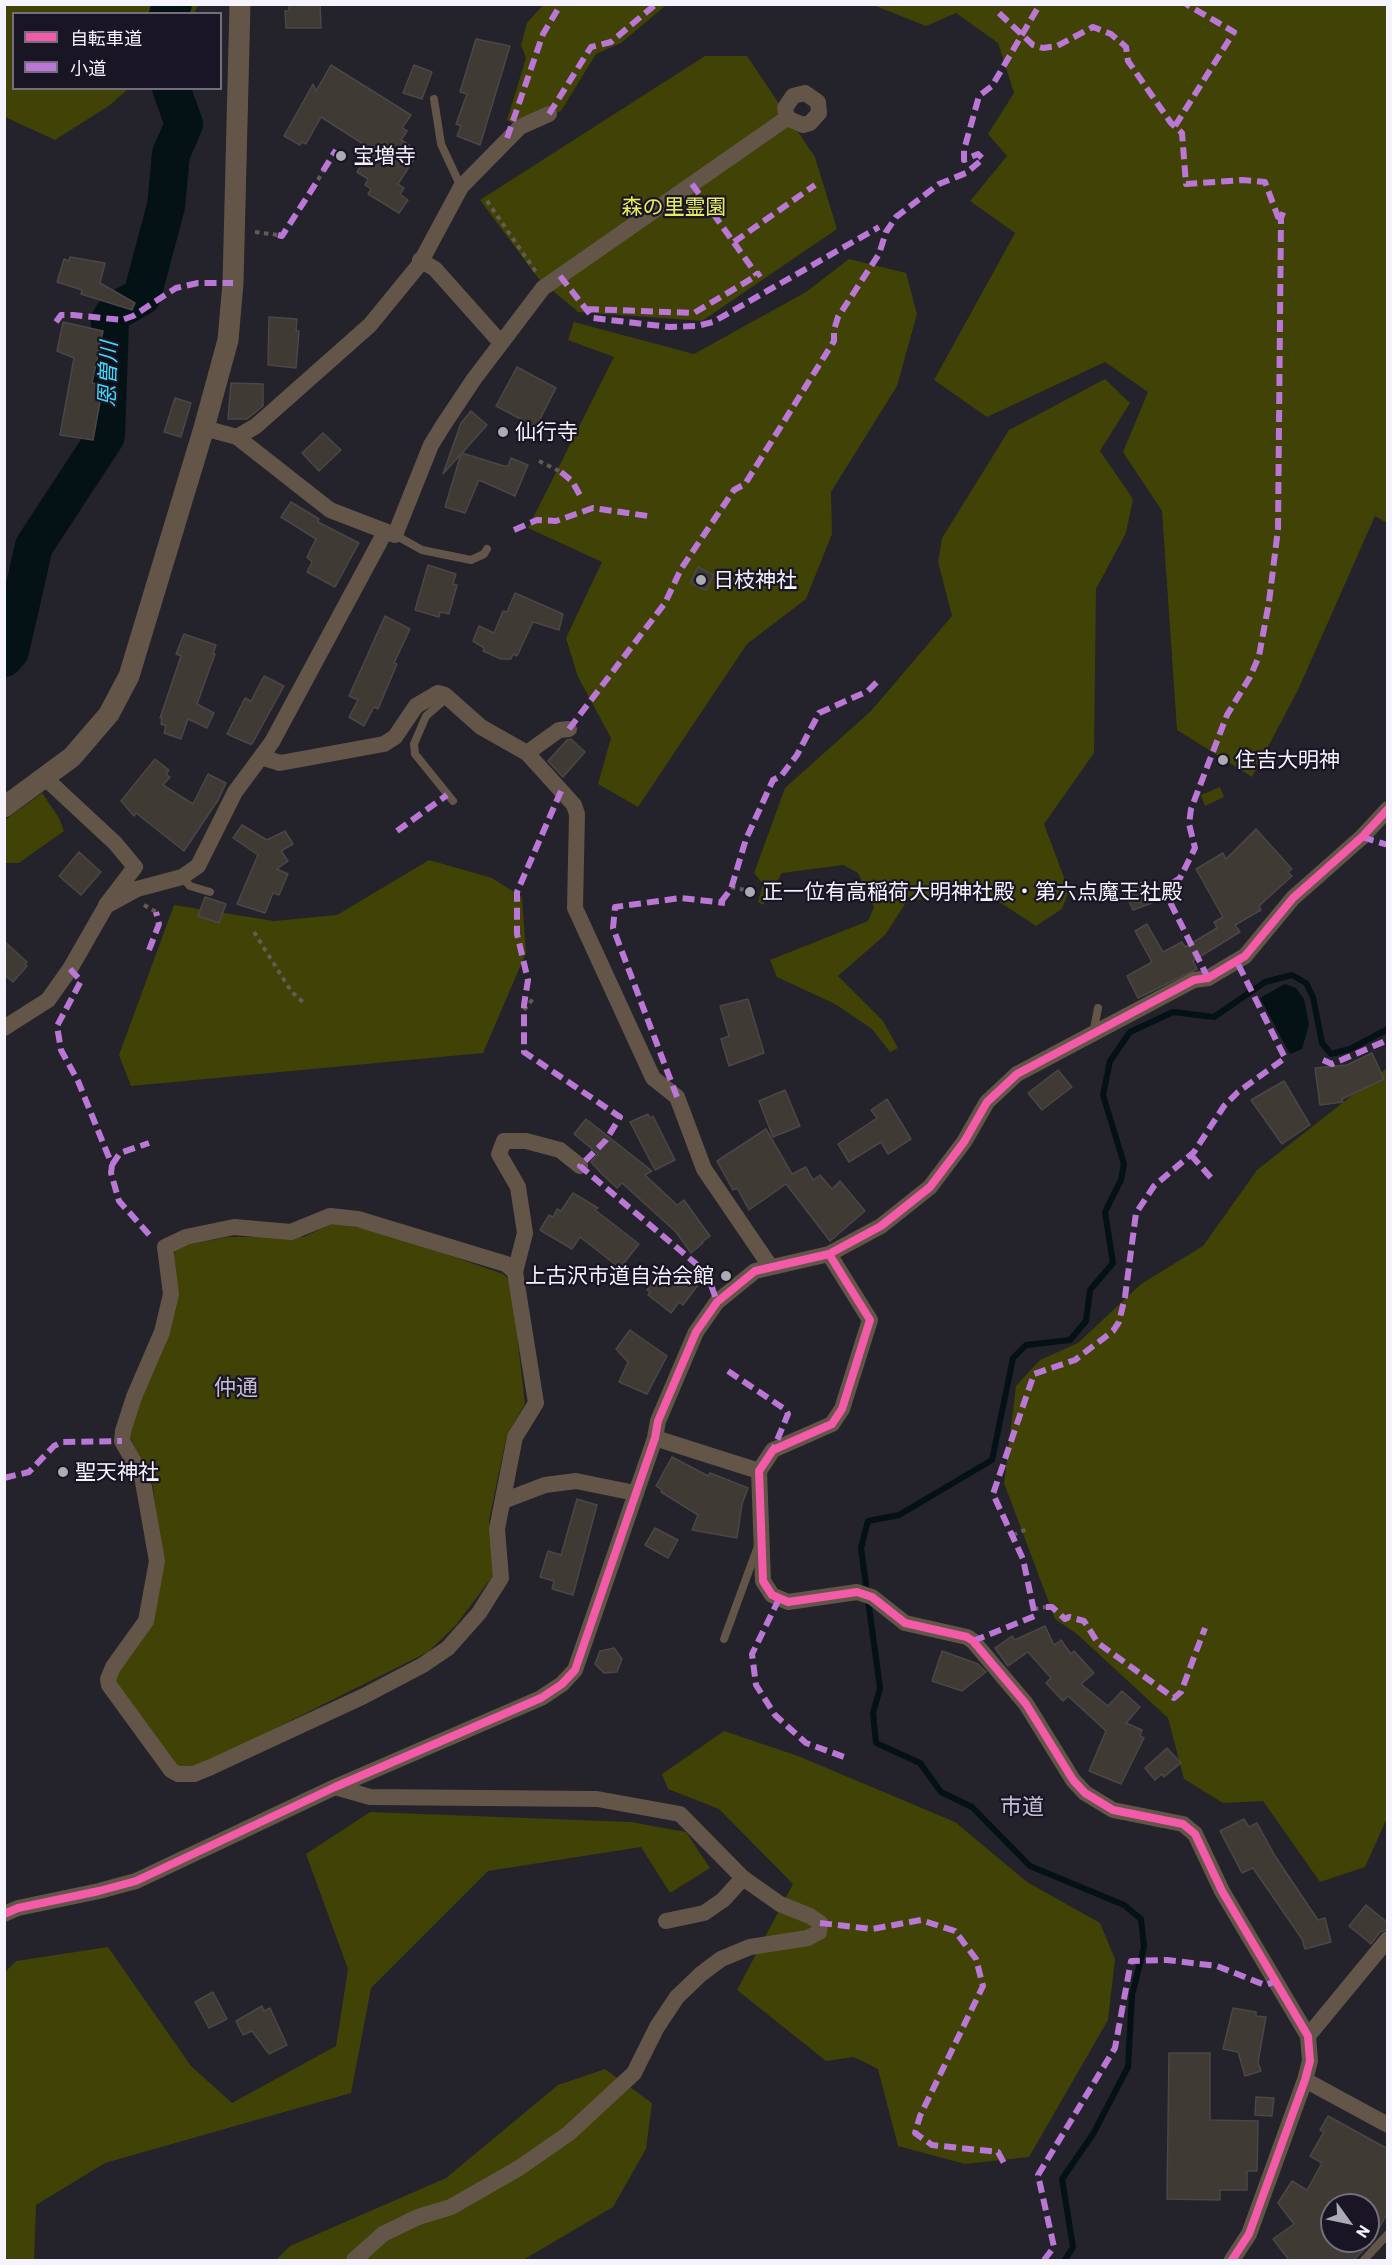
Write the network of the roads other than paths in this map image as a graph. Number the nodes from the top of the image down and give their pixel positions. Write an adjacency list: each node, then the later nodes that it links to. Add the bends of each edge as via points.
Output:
1 (240, 4): 8 (street, via 233,283 228,340)
2 (434, 99): 5 (lane, via 441,144)
3 (549, 114): 5 (street, via 520,127)
4 (787, 118): 7 (street, via 546,286)
5 (461, 187): 6 (street)
6 (420, 260): 7 (street, via 435,269); 9 (street, via 370,325 256,426)
7 (501, 343): 10 (street, via 432,445)
8 (204, 429): 9 (street); 16 (street, via 129,676 96,732 72,757)
9 (237, 436): 10 (street, via 330,510)
10 (390, 533): 11 (lane, via 422,550 471,560); 15 (street)
11 (487, 549)
12 (448, 693): 14 (street, via 481,727); 15 (street, via 423,700 395,737 384,744 279,763); 17 (lane, via 426,716 414,744 415,754)
13 (569, 729): 14 (street, via 559,730)
14 (527, 753): 28 (street, via 574,806 575,908 653,1078 677,1097 704,1169)
15 (261, 757): 20 (street, via 235,792 198,866)
16 (44, 777): 18 (street); 22 (street, via 115,843 135,867)
17 (453, 801)
18 (4, 807)
19 (1388, 809): 25 (street, via 1293,898 1245,956)
20 (182, 877): 21 (lane, via 190,886); 22 (street, via 137,889)
21 (210, 892)
22 (106, 906): 24 (street, via 48,1000)
23 (1098, 1008): 25 (lane)
24 (4, 1028)
25 (1093, 1034): 27 (street, via 1017,1074 987,1101 964,1142 930,1187 881,1226)
26 (580, 1166): 29 (street, via 560,1150 526,1141 504,1141 499,1149 518,1187 525,1233)
27 (828, 1254): 28 (street); 31 (street, via 870,1320 842,1409 832,1424 773,1450)
28 (770, 1266): 30 (street, via 754,1271 728,1291 696,1332 658,1421)
29 (515, 1272): 33 (street, via 536,1403 515,1437); 33 (street, via 506,1264 358,1219 330,1216 291,1232 234,1227 159,1243 171,1294 162,1332 134,1397 122,1441 142,1476 157,1561 146,1621 113,1667 108,1685 171,1770 178,1774 194,1774 211,1767 364,1696 448,1648 479,1613 501,1578 497,1528)
30 (655, 1438): 31 (street); 32 (street)
31 (759, 1471): 34 (street)
32 (635, 1493): 33 (street, via 576,1481 545,1485); 36 (street, via 575,1670 562,1684 541,1698)
33 (502, 1501)
34 (761, 1537): 35 (lane); 41 (street, via 763,1581 771,1595 788,1602 864,1594 904,1623 973,1641 1026,1704 1084,1793 1113,1810 1183,1824 1195,1834 1222,1892)
35 (724, 1639)
36 (335, 1787): 37 (street, via 370,1797 597,1799 680,1814); 38 (street, via 136,1881)
37 (743, 1878): 39 (street, via 723,1900 704,1913); 45 (street, via 780,1904 820,1923 819,1932 808,1938 750,1947 714,1964 677,1997 634,2073 568,2134 519,2169 451,2206 383,2234)
38 (4, 1914)
39 (666, 1921)
40 (1388, 1939): 41 (street)
41 (1308, 2036): 42 (street, via 1310,2061)
42 (1305, 2080): 43 (street); 46 (street, via 1249,2234)
43 (1388, 2125)
44 (1388, 2234): 47 (lane)
45 (354, 2260)
46 (1232, 2260)
47 (1364, 2260)

